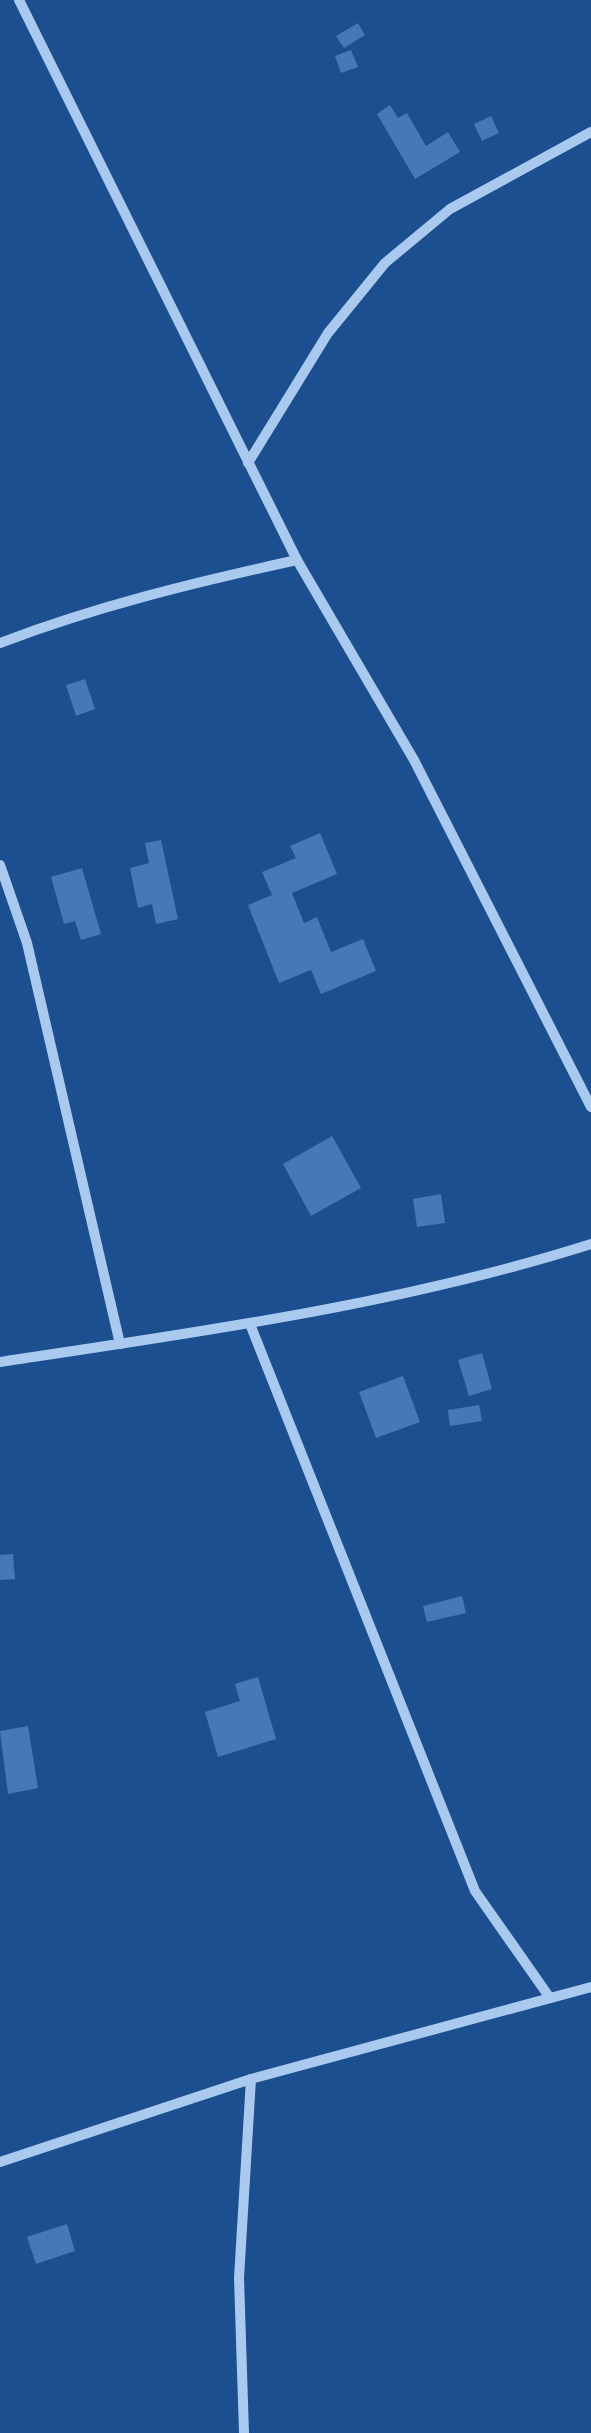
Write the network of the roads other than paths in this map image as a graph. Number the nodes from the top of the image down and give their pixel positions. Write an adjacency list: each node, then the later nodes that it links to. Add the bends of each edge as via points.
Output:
1 (18, 0): 3 (street)
2 (591, 132): 3 (street, via 450,209 384,263 328,333)
3 (248, 463): 4 (street)
4 (297, 560): 5 (street, via 181,585 52,623); 7 (street, via 414,760)
5 (0, 644)
6 (0, 865): 10 (street, via 27,943)
7 (591, 1107)
8 (591, 1244): 9 (street, via 532,1263)
9 (250, 1324): 10 (street); 13 (street, via 475,1891)
10 (120, 1344): 11 (street)
11 (0, 1362)
12 (591, 1987): 13 (street)
13 (550, 1998): 14 (street)
14 (251, 2079): 15 (street); 16 (street, via 239,2277)
15 (0, 2162)
16 (244, 2433)

